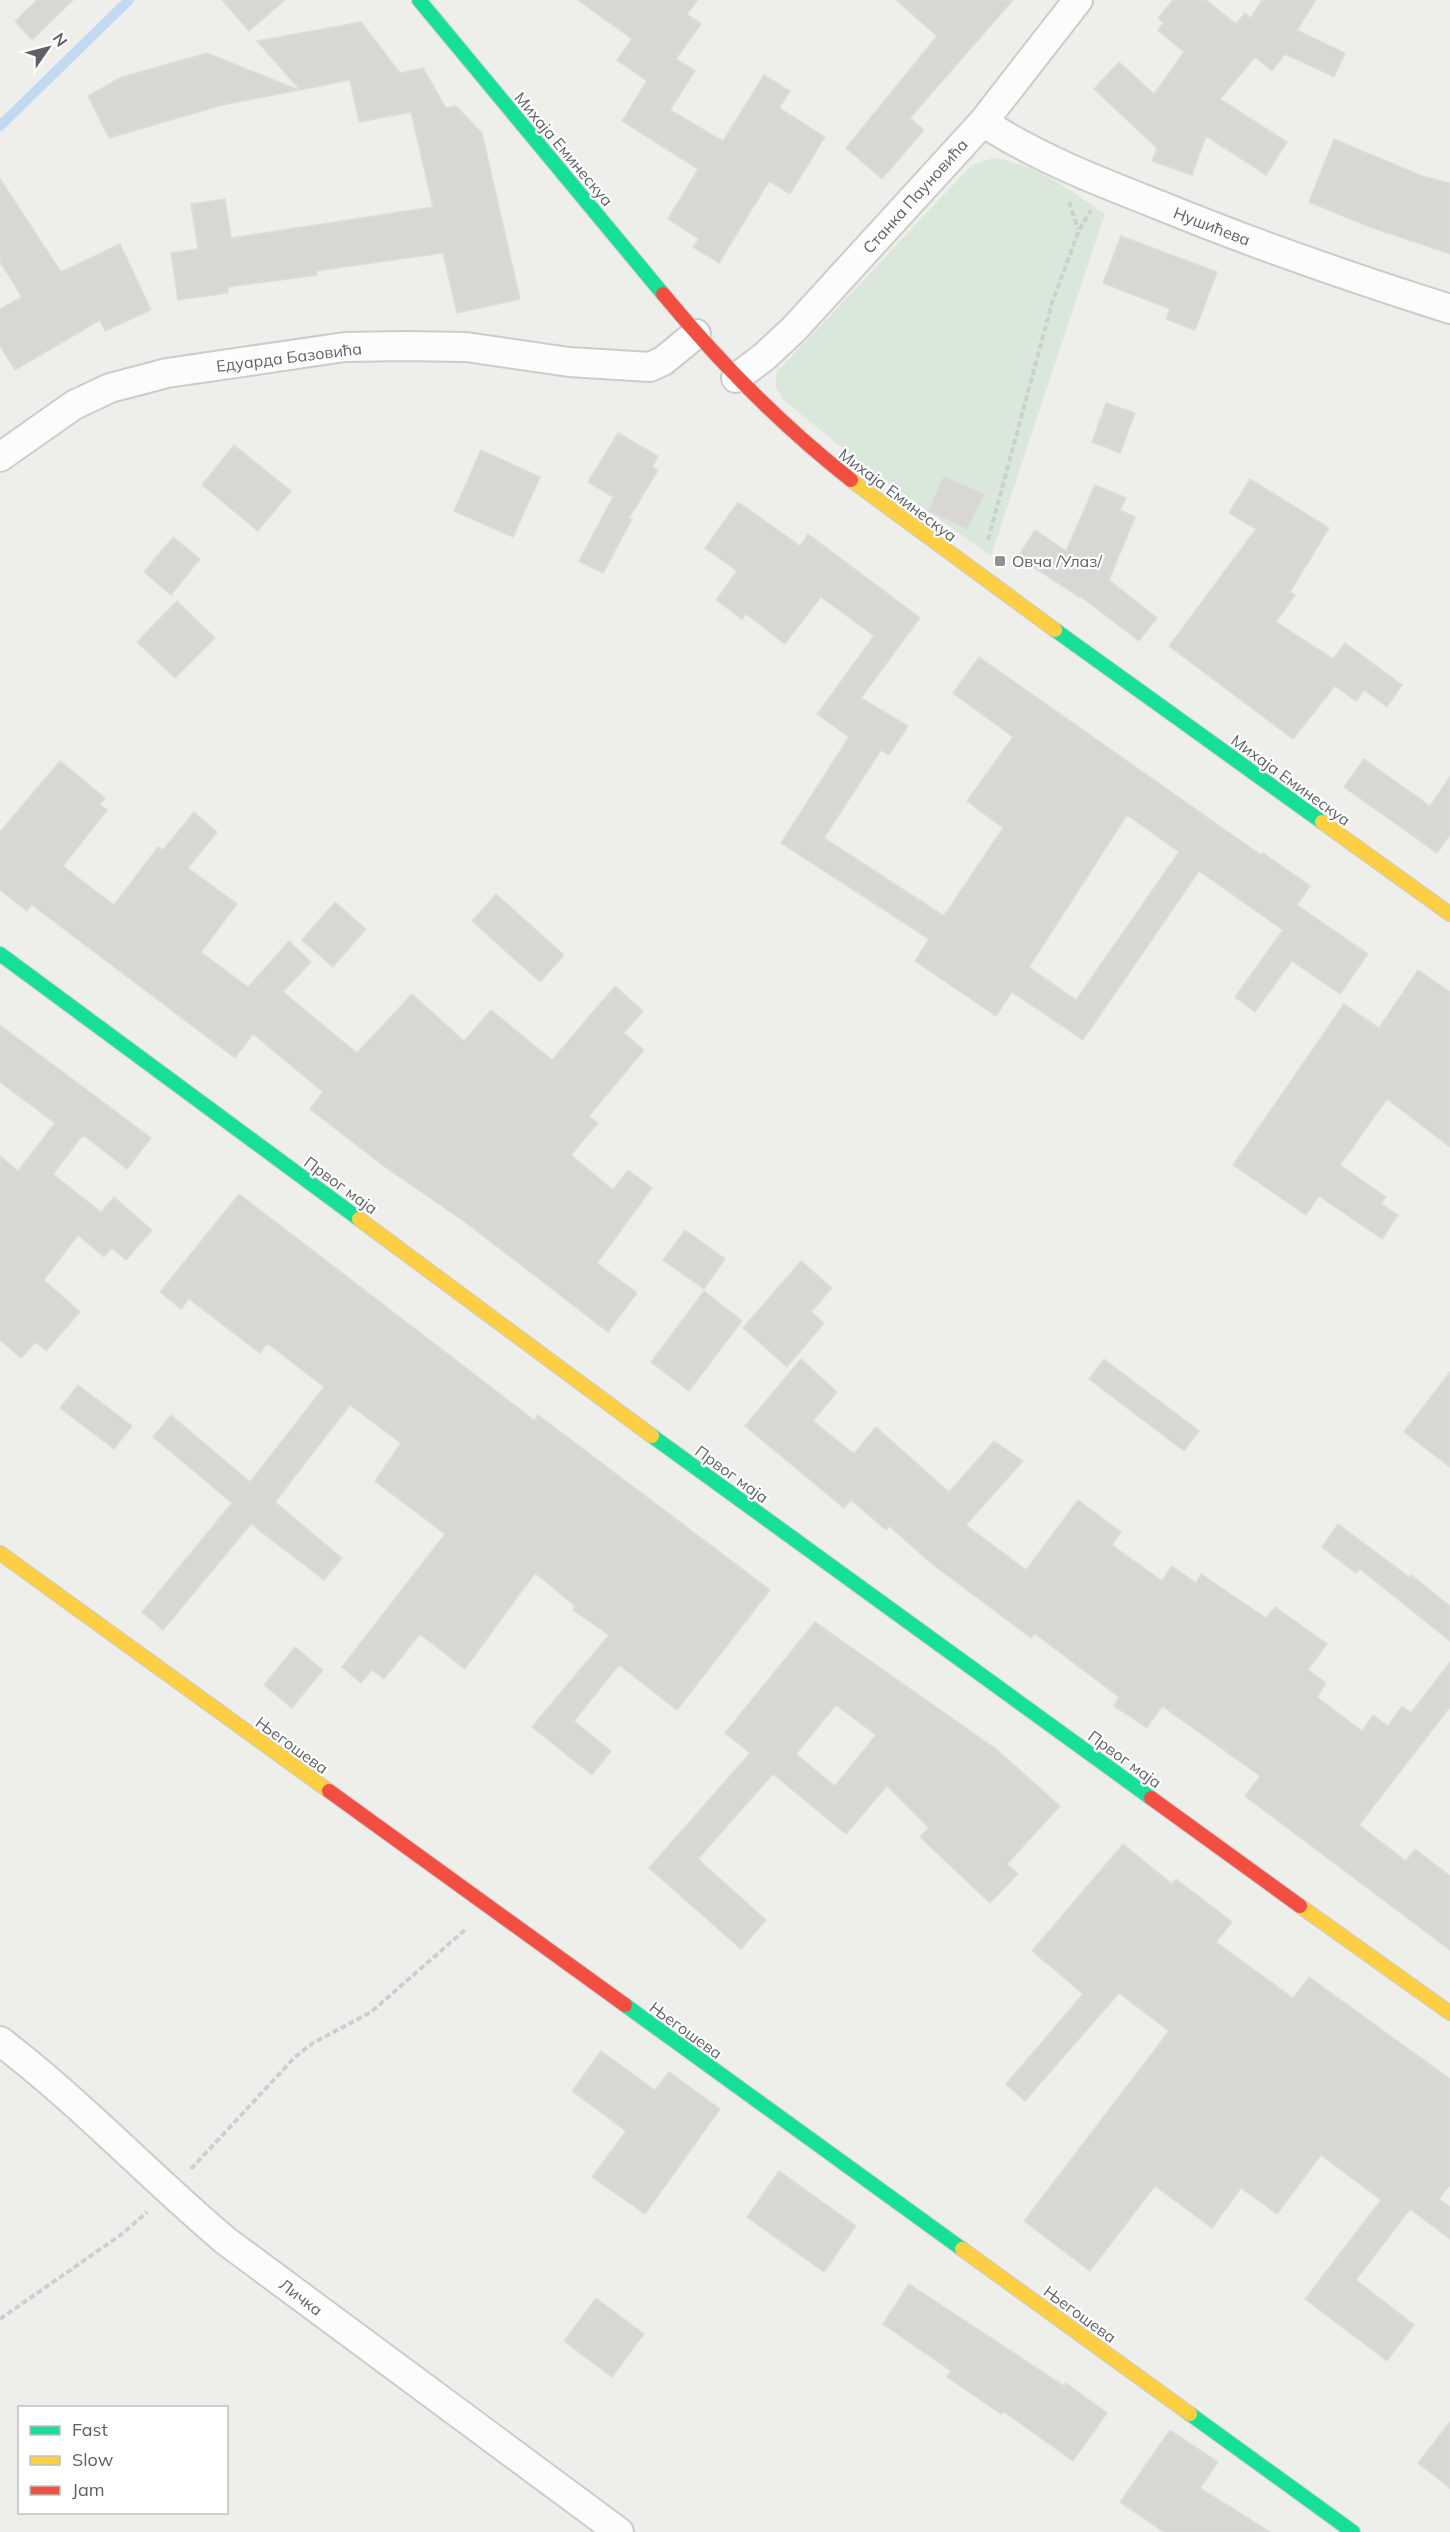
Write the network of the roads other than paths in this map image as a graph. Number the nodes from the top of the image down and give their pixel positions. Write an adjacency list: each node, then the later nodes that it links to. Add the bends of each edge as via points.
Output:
1 (419, 0): 5 (street, Михаја Еминескуа)
2 (1078, 0): 3 (street, Станка Пауновића)
3 (983, 122): 4 (street, Нушићева, via 1027,149 1106,184 1226,232); 6 (street, Станка Пауновића, via 794,330)
4 (1450, 309)
5 (696, 334): 6 (street, Михаја Еминескуа); 7 (street, Едуарда Базовића, via 650,368 569,362 466,347 405,346 345,347 167,373 110,388 74,405)
6 (736, 378): 8 (street, Михаја Еминескуа, via 814,452)
7 (0, 457)
8 (1450, 914)
9 (0, 954): 11 (street, Првог маја, via 905,1622)
10 (0, 1553): 14 (street, Његошева)
11 (1450, 2013)
12 (0, 2041): 13 (street, Личка, via 65,2094 226,2241)
13 (619, 2532)
14 (1353, 2532)

